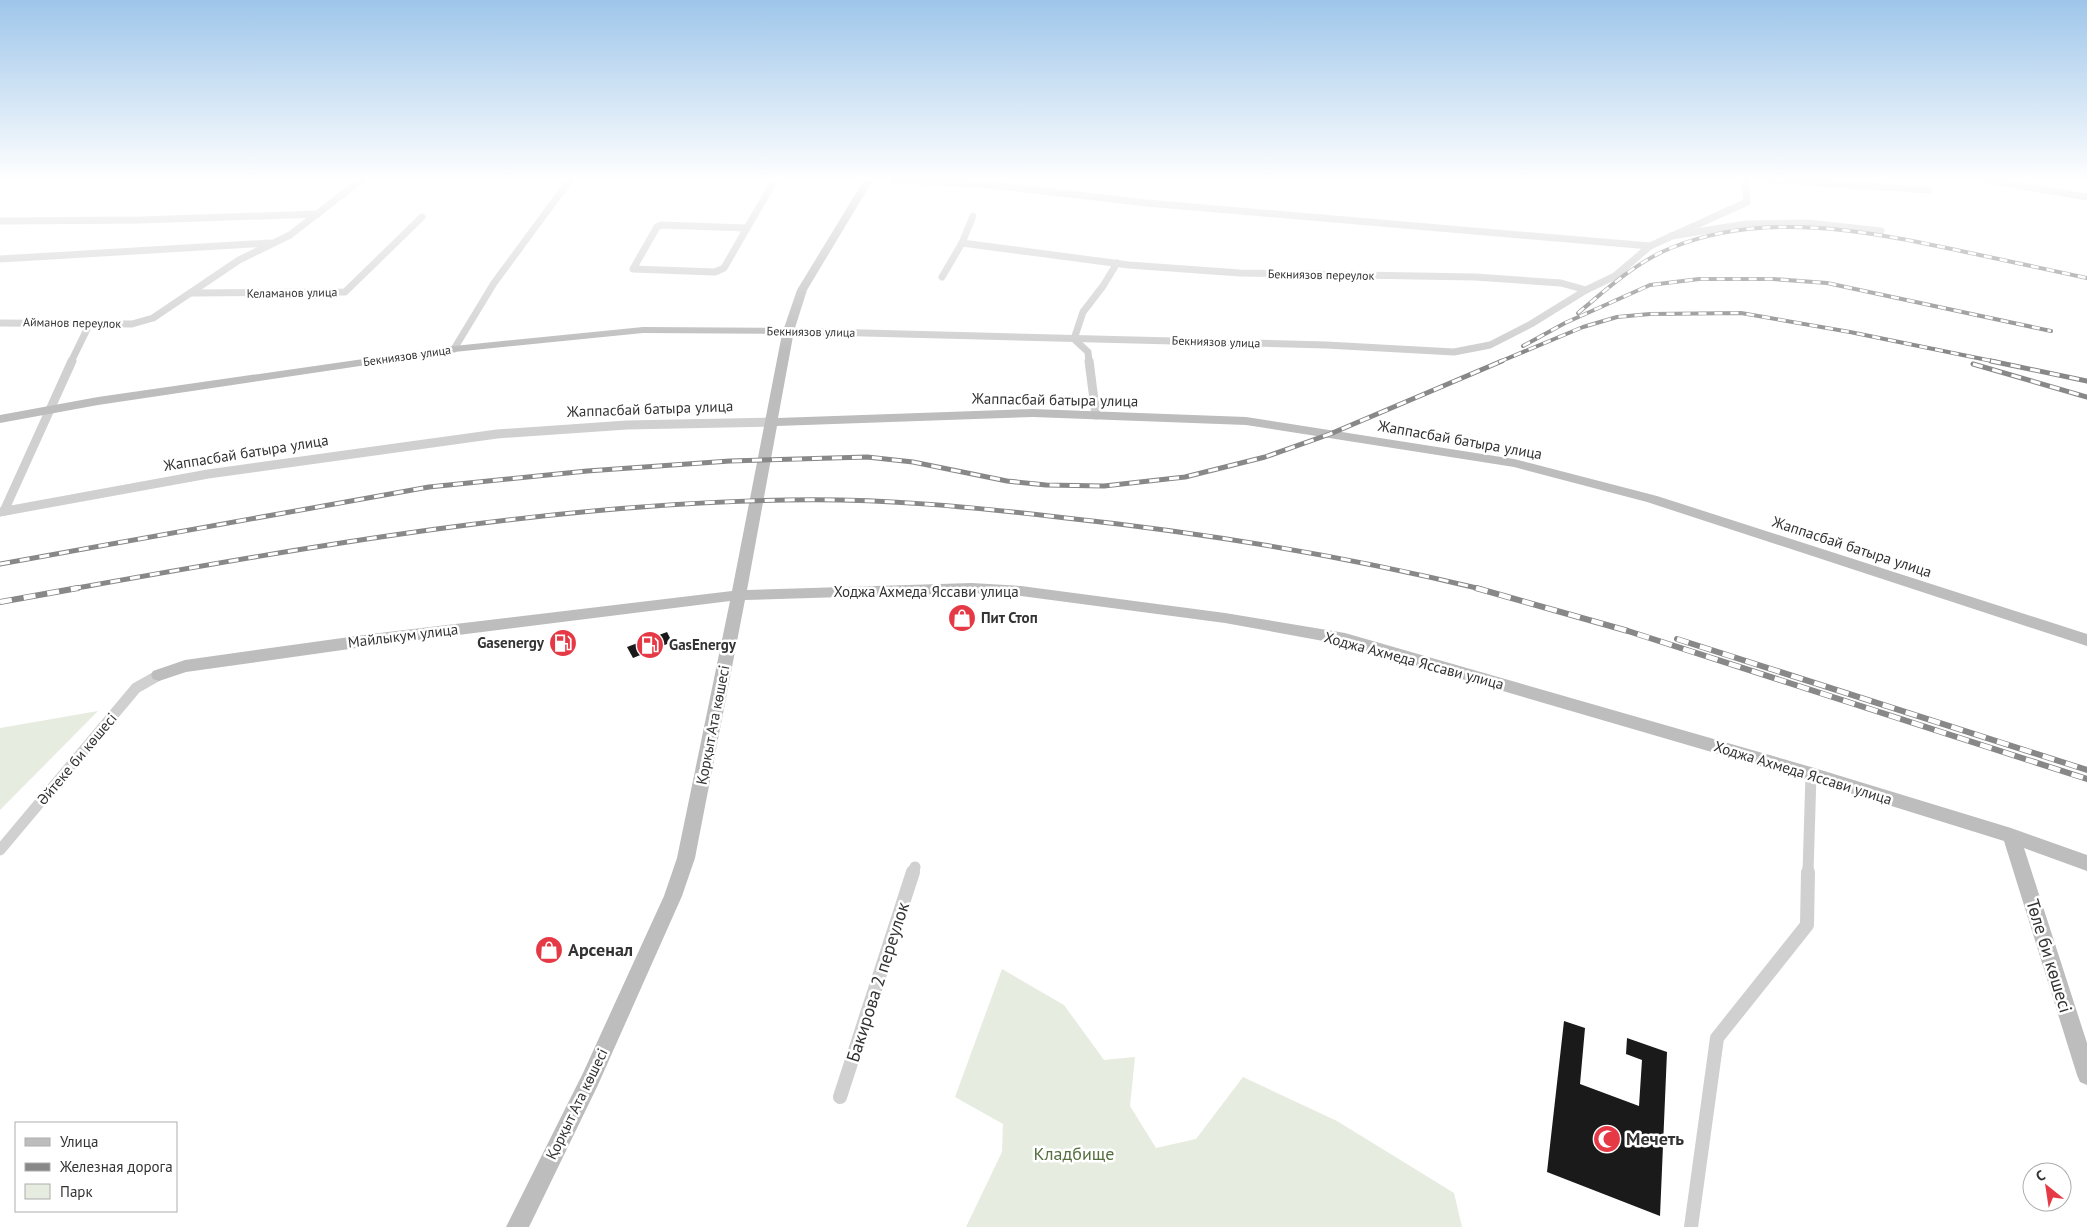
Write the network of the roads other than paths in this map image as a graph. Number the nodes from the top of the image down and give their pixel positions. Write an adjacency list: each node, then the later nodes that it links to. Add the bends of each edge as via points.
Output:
1 (285, 237): 10 (street)
2 (401, 237): 17 (street, Келаманов улица, via 344,292)
3 (528, 237): 22 (street, via 484,296)
4 (651, 237): 5 (street, via 633,268 720,271)
5 (742, 237)
6 (834, 237): 20 (main road, Қорқыт Ата көшесі, via 802,290)
7 (964, 237): 11 (street)
8 (1548, 237): 12 (street)
9 (1668, 237): 12 (street, Бекниязов улица)
10 (274, 242): 13 (street, via 208,244 59,258); 17 (street, via 239,260)
11 (962, 243): 14 (street, Бекниязов переулок); 15 (street)
12 (1650, 246): 16 (street, Бекниязов улица, via 1615,276)
13 (0, 259)
14 (1117, 263): 16 (street, Бекниязов переулок, via 1240,273 1475,278 1561,283); 21 (street, via 1083,312)
15 (942, 277)
16 (1586, 290): 21 (street, Бекниязов улица, via 1490,345 1454,352)
17 (192, 293): 19 (street, Айманов переулок, via 144,322)
18 (0, 323): 19 (street, Айманов переулок)
19 (90, 323): 23 (street)
20 (788, 331): 21 (street, Бекниязов улица); 22 (main road, Бекниязов улица, via 643,330); 26 (main road, Қорқыт Ата көшесі)
21 (1074, 338): 24 (street, via 1088,352)
22 (454, 349): 23 (main road, Бекниязов улица)
23 (48, 410): 25 (main road, Бекниязов улица); 27 (street)
24 (1096, 415): 26 (main road, Жаппасбай батыра улица, via 1033,413); 29 (main road, Жаппасбай батыра улица, via 1246,421 1514,463 1652,499)
25 (0, 419)
26 (772, 422): 27 (street, Жаппасбай батыра улица, via 626,425 497,434 208,474); 28 (main road, Қорқыт Ата көшесі)
27 (2, 512)
28 (739, 595): 30 (main road, Майлыкум улица, via 371,640 186,666); 31 (main road, Ходжа Ахмеда Яссави улица, via 972,588 1021,590 1225,618 1345,639); 38 (main road, Қорқыт Ата көшесі, via 686,858 676,887 590,1080)
29 (2087, 640)
30 (158, 675): 33 (street, Әйтеке би көшесі, via 136,688)
31 (1811, 774): 32 (main road, Ходжа Ахмеда Яссави улица); 39 (street, via 1807,925 1717,1038)
32 (2011, 836): 34 (main road, Ходжа Ахмеда Яссави улица); 36 (main road, Төле би көшесі)
33 (0, 850)
34 (2087, 863)
35 (915, 867): 37 (street, Бакирова 2 переулок)
36 (2085, 1064)
37 (840, 1097)
38 (517, 1227)
39 (1691, 1227)

